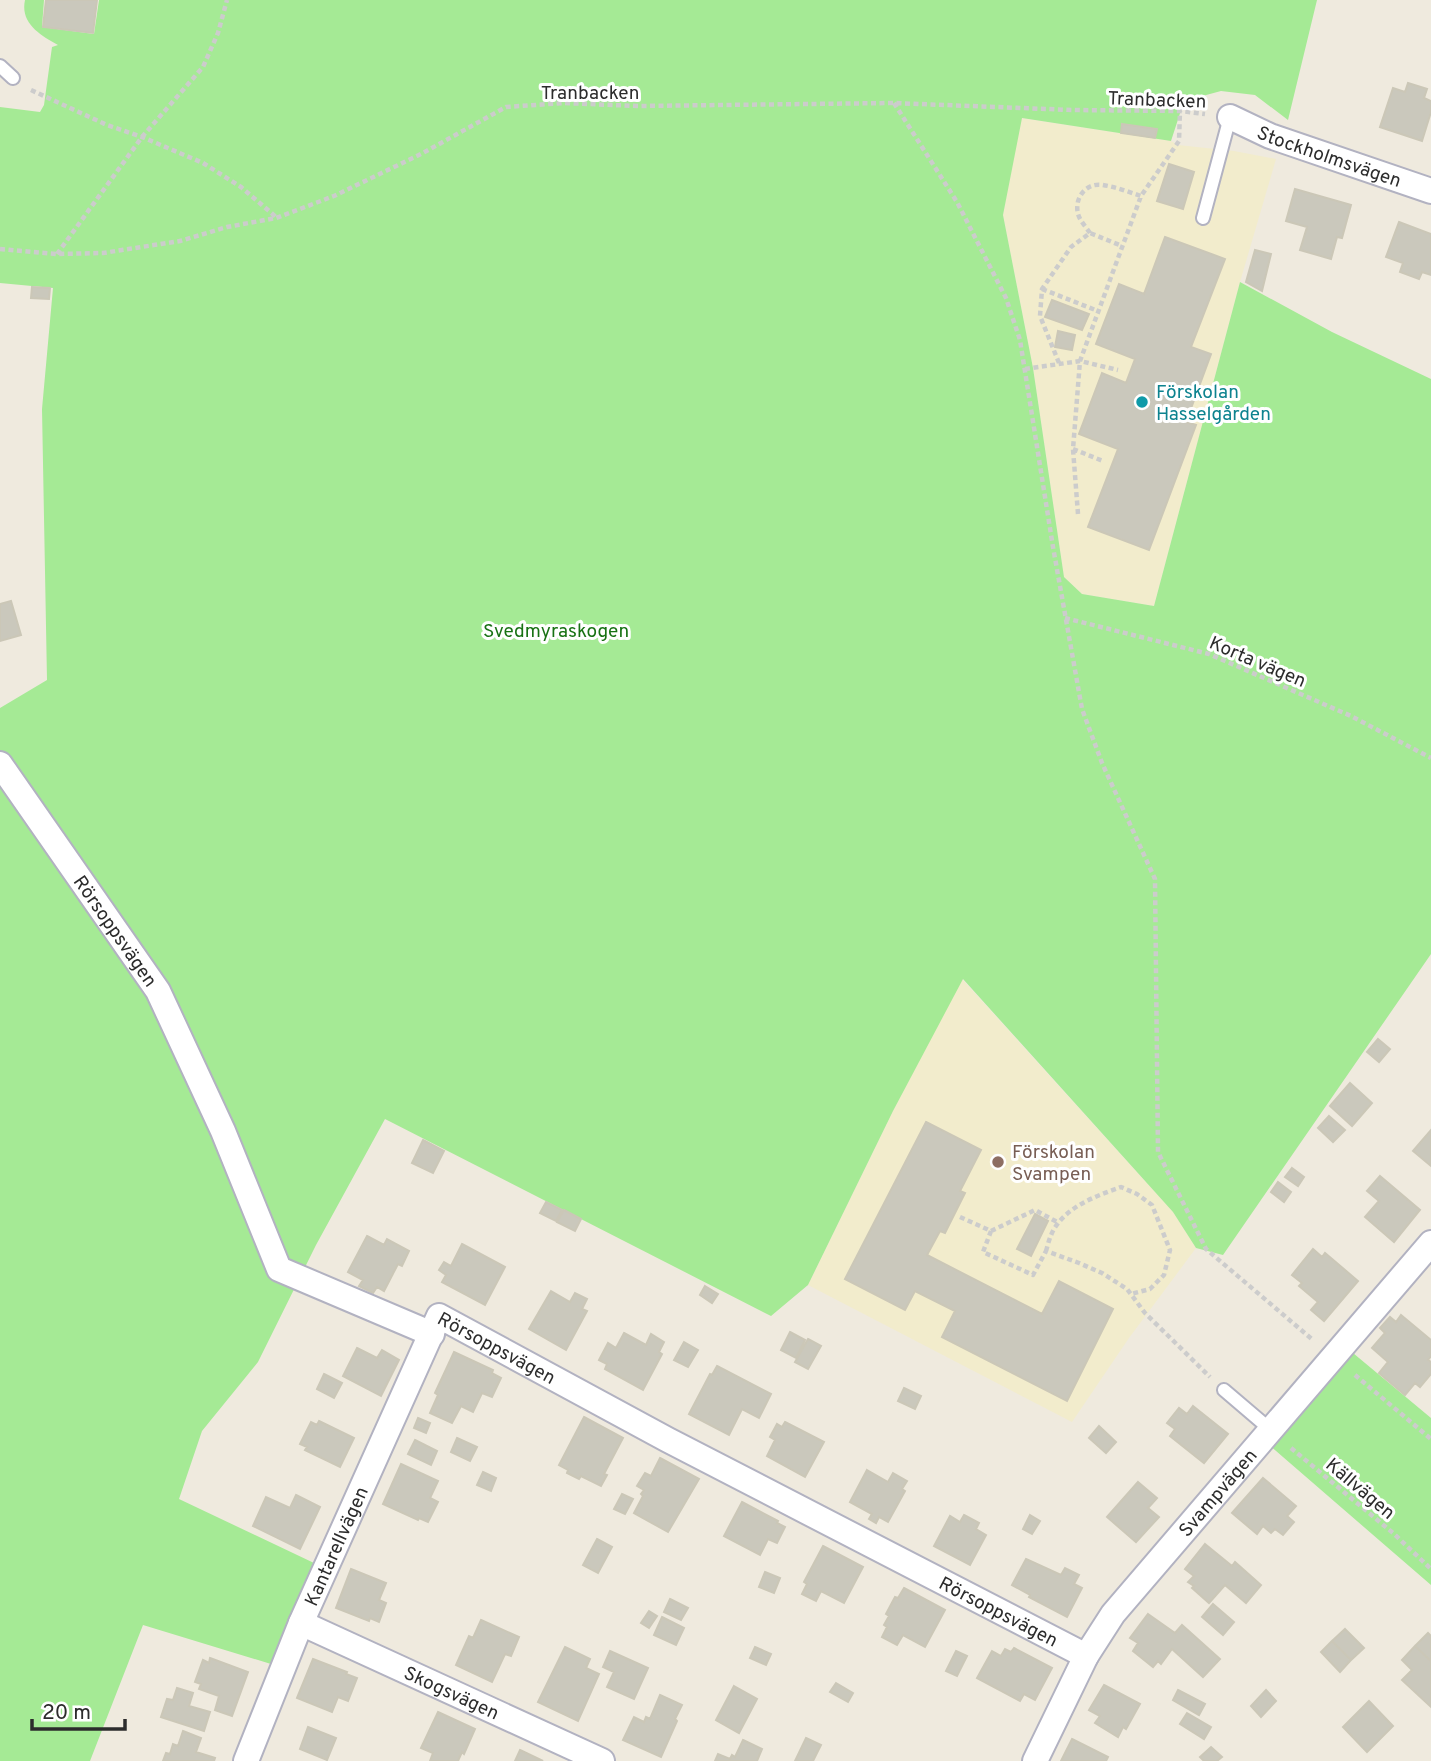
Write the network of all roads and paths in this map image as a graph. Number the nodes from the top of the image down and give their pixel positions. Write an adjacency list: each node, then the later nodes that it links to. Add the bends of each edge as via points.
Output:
1 (227, 0): 7 (path, via 202,67)
2 (0, 66): 3 (lane)
3 (13, 78): 7 (path, via 37,94)
4 (894, 103): 5 (path, Tranbacken); 10 (path, Tranbacken, via 506,107 421,154); 20 (path, via 957,202 1006,298)
5 (1180, 111): 6 (path, Tranbacken); 9 (path, via 1178,145)
6 (1230, 117): 8 (street, Stockholmsvägen, via 1270,136); 11 (lane)
7 (142, 137): 10 (path, via 203,163 241,187); 15 (path)
8 (1431, 191)
9 (1141, 196): 12 (path, via 1102,185 1084,190 1077,212); 13 (path)
10 (276, 218): 15 (path, Tranbacken, via 180,241 103,253)
11 (1203, 218)
12 (1090, 233): 13 (path); 16 (path, via 1071,247)
13 (1122, 246): 17 (path)
14 (0, 249): 15 (path, Tranbacken)
15 (57, 254)
16 (1042, 289): 17 (path); 19 (path, via 1040,316)
17 (1098, 311): 18 (path)
18 (1080, 361): 19 (path); 21 (path); 22 (path)
19 (1059, 363): 20 (path)
20 (1025, 369): 25 (path)
21 (1118, 370)
22 (1073, 449): 23 (path); 24 (path)
23 (1103, 461)
24 (1078, 514)
25 (1065, 618): 26 (path, Korta vägen, via 1209,654 1351,716); 35 (path, via 1082,709 1154,879 1158,1152 1206,1248)
26 (1431, 758)
27 (0, 764): 34 (street, Rörsoppsvägen, via 158,991 223,1131 279,1269)
28 (960, 1217): 30 (path)
29 (1059, 1223): 30 (path, via 1035,1210); 32 (path); 33 (path, via 1065,1214 1095,1196 1121,1187 1152,1205 1170,1250 1164,1275 1150,1289)
30 (991, 1231): 32 (path, via 983,1252 1033,1275)
31 (1431, 1243): 35 (street, Svampvägen)
32 (1046, 1251): 33 (path, via 1102,1273)
33 (1131, 1294): 36 (path, via 1192,1362)
34 (432, 1334): 40 (street, Kantarellvägen); 41 (street, Rörsoppsvägen, via 439,1316)
35 (1334, 1357): 37 (street, Svampvägen); 38 (path)
36 (1224, 1390): 37 (lane)
37 (1272, 1431): 39 (path, Källvägen); 41 (street, Svampvägen, via 1113,1614)
38 (1431, 1439)
39 (1431, 1569)
40 (302, 1623): 42 (street, Kantarellvägen); 43 (street, Skogsvägen)
41 (1086, 1656): 44 (street, Svampvägen)
42 (246, 1761)
43 (602, 1761)
44 (1035, 1761)

